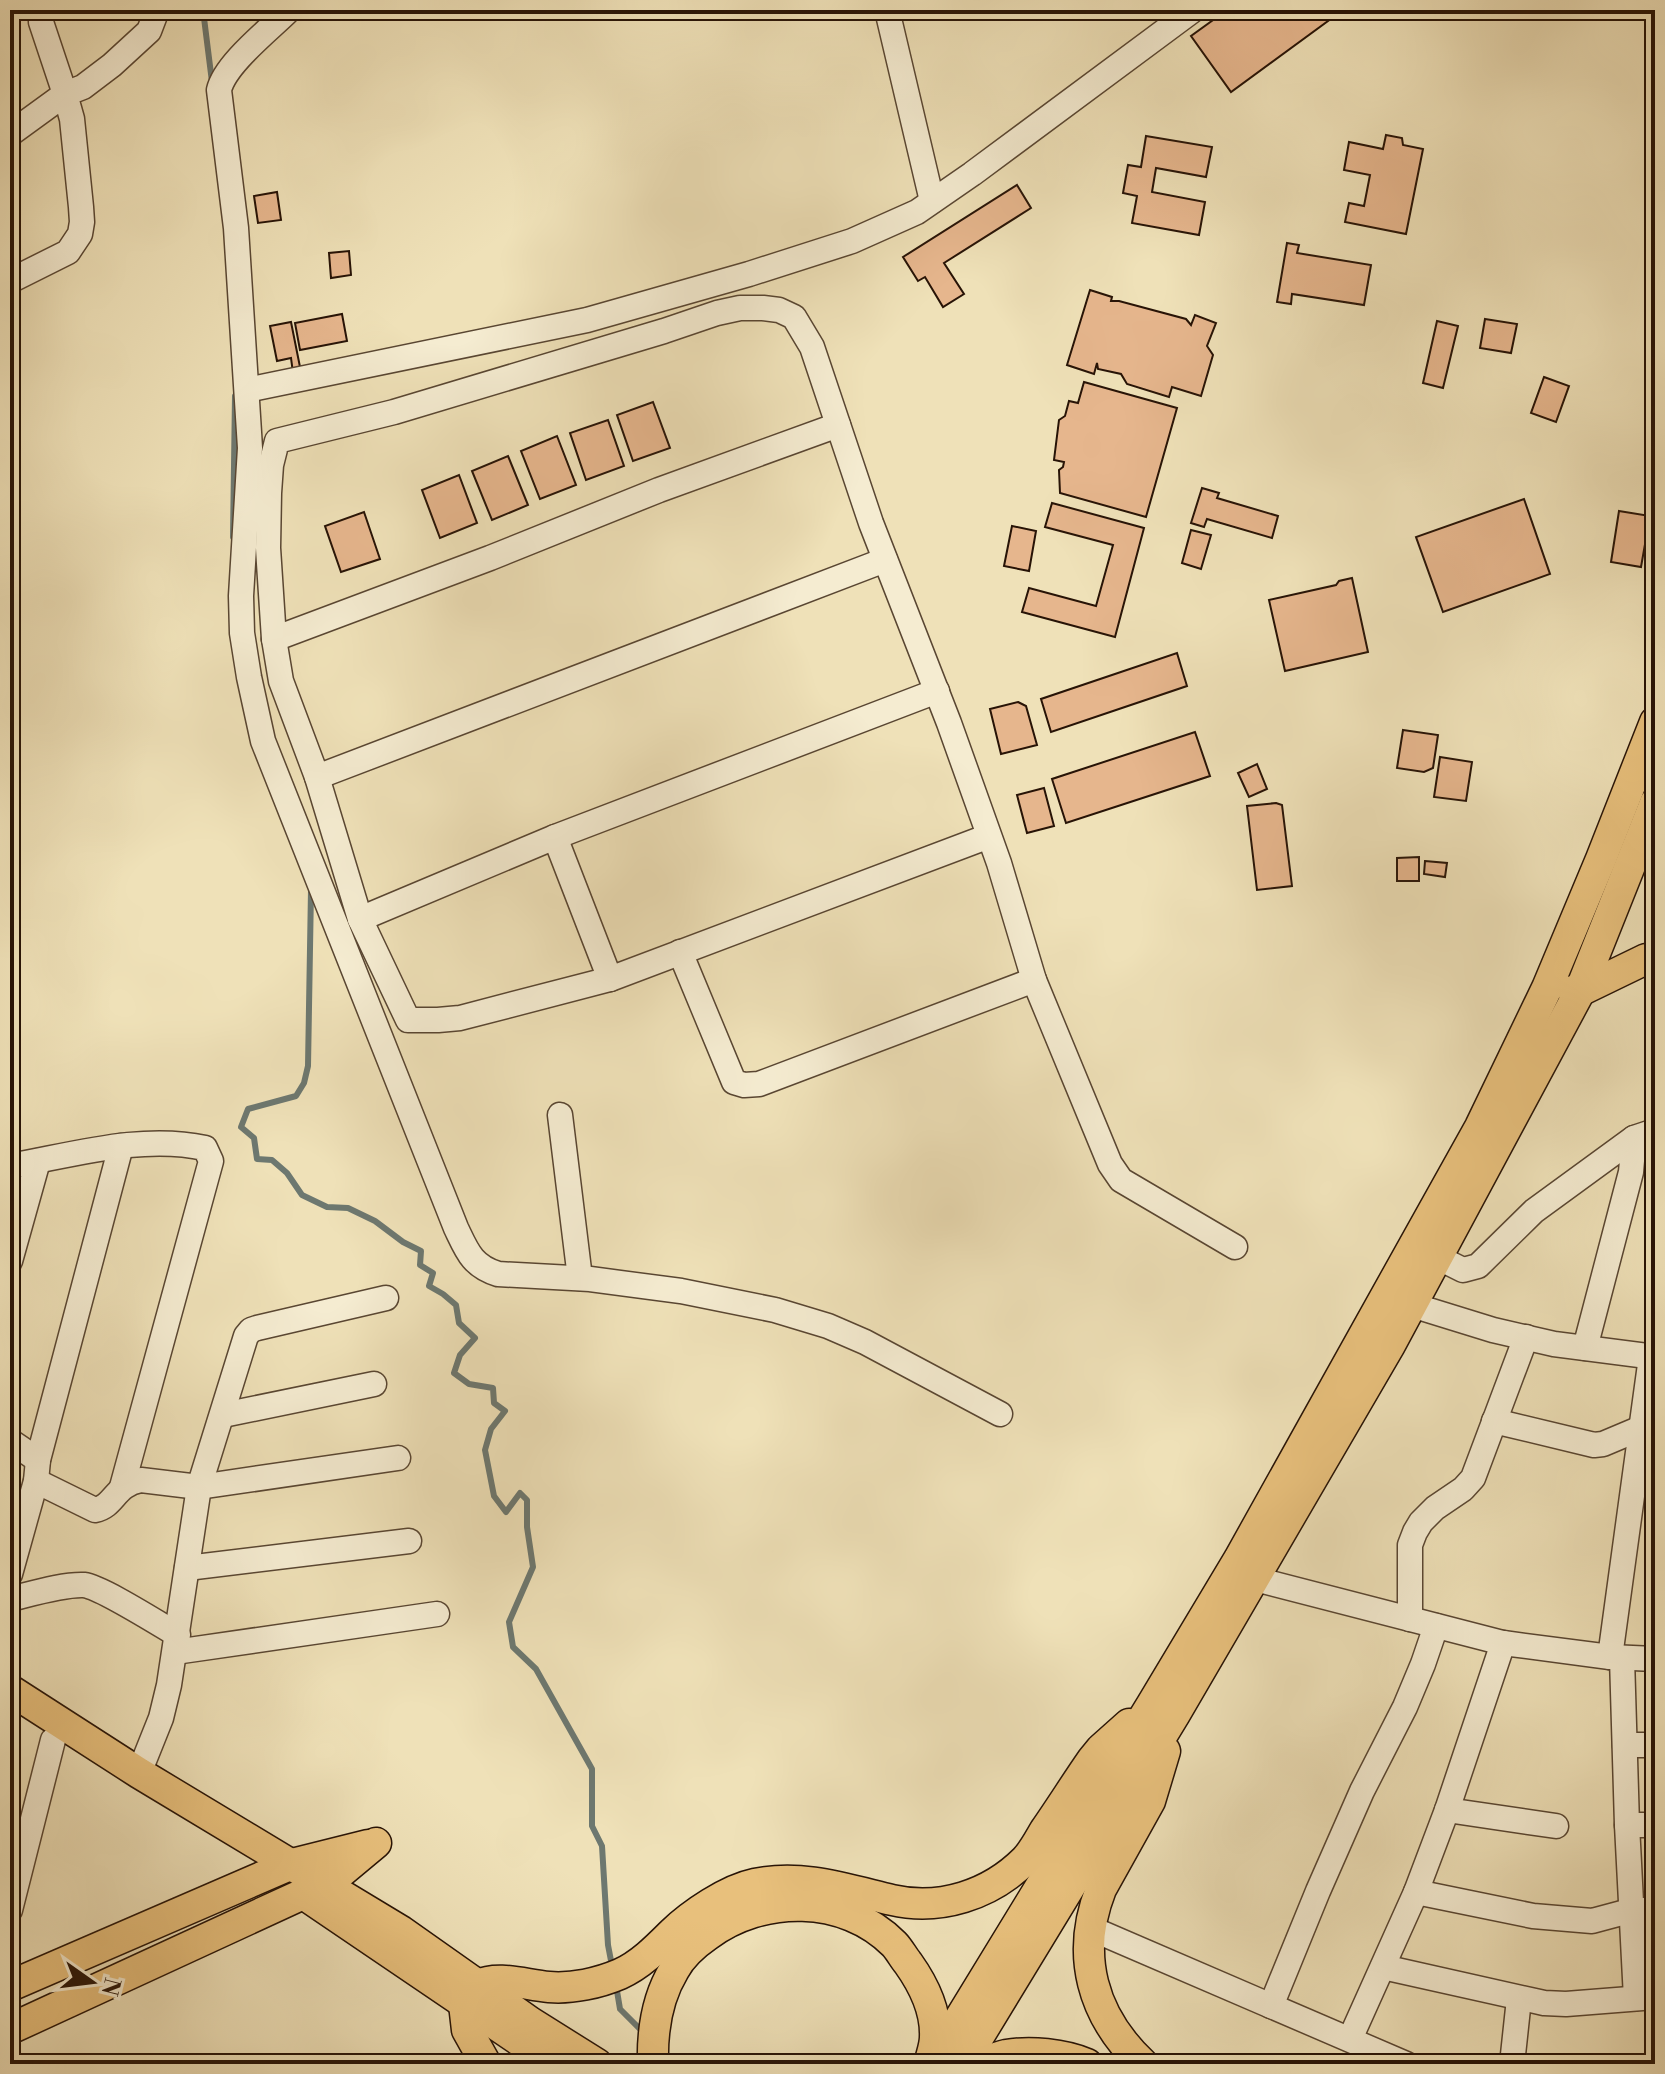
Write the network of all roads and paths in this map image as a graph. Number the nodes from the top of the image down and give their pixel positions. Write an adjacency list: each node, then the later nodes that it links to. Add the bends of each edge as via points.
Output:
1 (41, 10): 6 (street)
2 (157, 10): 6 (street, via 149,31 112,65)
3 (289, 10): 10 (street, via 228,70 219,90 236,228)
4 (887, 10): 8 (street)
5 (1193, 10): 8 (street)
6 (65, 94): 7 (street); 9 (street, via 74,133 80,234 68,252)
7 (10, 134)
8 (932, 201): 10 (street, via 852,241 587,320)
9 (10, 281)
10 (247, 390): 35 (street, via 250,448 242,633 263,741 470,1258 498,1274)
11 (838, 425): 12 (street); 13 (street); 13 (street, via 812,347 794,317 779,310 740,308 394,412 277,441 268,507)
12 (885, 560): 14 (street); 16 (street)
13 (274, 639): 16 (street, via 281,681)
14 (937, 691): 18 (street); 19 (street)
15 (1655, 722): 25 (main road)
16 (317, 777): 20 (street)
17 (1655, 803): 26 (main road)
18 (989, 836): 21 (street); 24 (street)
19 (555, 837): 20 (street); 23 (street)
20 (360, 919): 23 (street, via 408,1020 460,1018)
21 (680, 952): 23 (street); 24 (street, via 734,1082 744,1085 759,1084)
22 (1652, 954): 26 (main road)
23 (610, 979)
24 (1034, 980): 32 (street, via 1121,1180)
25 (1547, 988): 26 (main road); 38 (main road)
26 (1580, 991): 33 (main road)
27 (560, 1115): 35 (street)
28 (1644, 1135): 33 (street, via 1534,1211 1478,1266 1463,1270); 40 (street)
29 (121, 1146): 30 (street); 49 (street); 50 (street, via 182,1143 205,1148 211,1161)
30 (38, 1161): 31 (street); 34 (street)
31 (10, 1166)
32 (1235, 1247)
33 (1437, 1257): 37 (main road)
34 (10, 1261)
35 (580, 1278): 43 (street, via 681,1291 828,1326)
36 (386, 1298): 44 (street, via 251,1330)
37 (1412, 1305): 38 (main road); 39 (street)
38 (1379, 1337): 56 (main road); 66 (main road, via 1239,1559)
39 (1526, 1337): 40 (street); 45 (street)
40 (1585, 1348): 41 (street)
41 (1653, 1357): 46 (street)
42 (374, 1384): 44 (street)
43 (1000, 1414)
44 (223, 1415): 51 (street)
45 (1494, 1421): 46 (street, via 1594,1445); 59 (street, via 1473,1478 1415,1532 1410,1545)
46 (1641, 1428): 63 (street)
47 (10, 1441): 49 (street)
48 (398, 1458): 51 (street)
49 (37, 1470): 50 (street, via 95,1510 106,1506); 52 (street)
50 (122, 1487): 51 (street, via 141,1480)
51 (199, 1487): 54 (street)
52 (15, 1538): 55 (street)
53 (409, 1541): 54 (street)
54 (187, 1568): 61 (street)
55 (10, 1574)
56 (1255, 1579): 59 (street); 66 (main road)
57 (10, 1599): 61 (street, via 85,1585)
58 (437, 1614): 61 (street)
59 (1410, 1619): 60 (street)
60 (1436, 1626): 62 (street); 87 (street)
61 (176, 1643): 71 (street, via 161,1718)
62 (1503, 1643): 63 (street); 72 (street)
63 (1616, 1657): 64 (street); 69 (street)
64 (1655, 1659)
65 (10, 1690): 71 (main road)
66 (1164, 1709): 81 (main road, via 1150,1801 1101,1889); 84 (main road, via 1101,1749 1027,1859 993,1886 961,1899 926,1904 821,1882 752,1884 704,1908 623,1973 552,1987 488,1980); 94 (main road); 95 (main road)
67 (10, 1713): 68 (main road)
68 (53, 1740): 76 (main road); 79 (street)
69 (1625, 1745): 70 (street); 73 (street)
70 (1655, 1745)
71 (139, 1773): 76 (main road)
72 (1447, 1810): 75 (street); 78 (street)
73 (1627, 1825): 74 (street); 80 (street)
74 (1655, 1825)
75 (1556, 1826)
76 (282, 1868): 77 (main road); 77 (main road, via 376,1843); 83 (main road)
77 (312, 1888): 84 (main road); 88 (main road)
78 (1416, 1892): 80 (street, via 1533,1916 1592,1921); 82 (street)
79 (10, 1910)
80 (1644, 1910): 85 (street)
81 (1090, 1928): 87 (street); 98 (main road, via 1092,1982 1106,2020)
82 (1383, 1967): 86 (street); 89 (street)
83 (10, 1986)
84 (471, 1994): 90 (main road, via 467,2030); 91 (main road); 92 (main road, via 530,2022)
85 (1646, 1998): 86 (street, via 1566,2004)
86 (1519, 1999): 100 (street)
87 (1271, 2006): 89 (street)
88 (10, 2029)
89 (1354, 2049): 99 (street)
90 (486, 2064)
91 (554, 2064)
92 (597, 2064)
93 (653, 2064): 94 (main road, via 661,2001 674,1969 692,1946 743,1914 810,1905 871,1926 894,1944 932,2009)
94 (931, 2064)
95 (962, 2064)
96 (982, 2064): 97 (main road, via 1035,2054)
97 (1087, 2064)
98 (1143, 2064)
99 (1406, 2064)
100 (1512, 2064)

